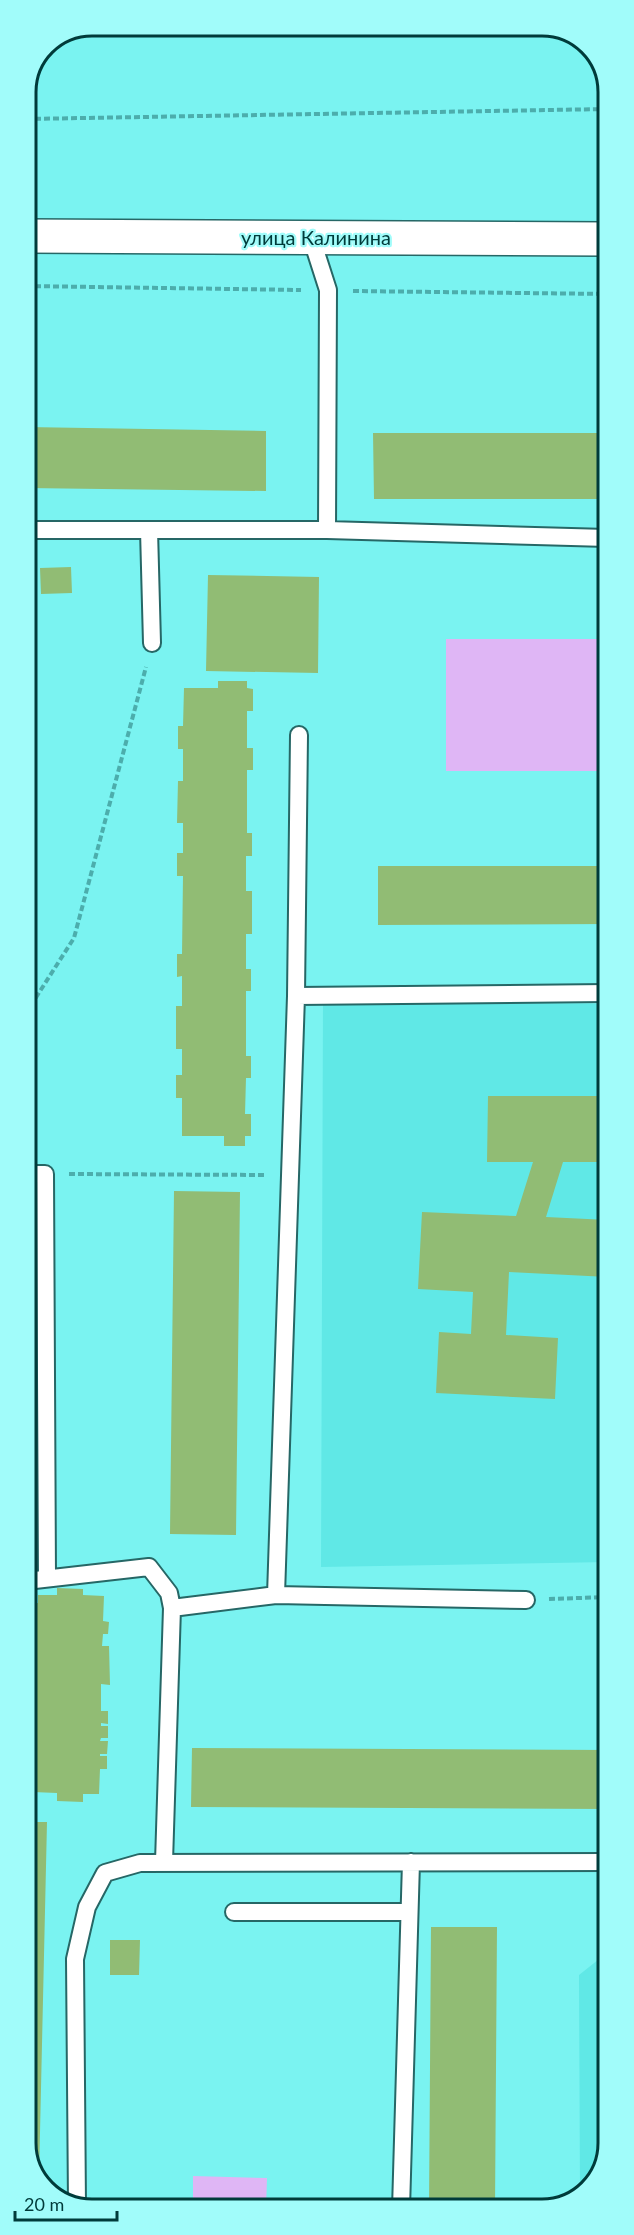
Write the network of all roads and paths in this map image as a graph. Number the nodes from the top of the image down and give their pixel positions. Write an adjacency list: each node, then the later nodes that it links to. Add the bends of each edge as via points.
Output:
1 (598, 109): 2 (path)
2 (36, 119)
3 (36, 236): 4 (street, улица Калинина)
4 (310, 237): 5 (street, улица Калинина); 8 (lane, via 328,291)
5 (598, 239)
6 (36, 530): 7 (lane)
7 (149, 530): 8 (lane); 10 (lane)
8 (327, 530): 9 (lane)
9 (598, 538)
10 (152, 643): 14 (path, via 74,938)
11 (298, 735): 13 (lane)
12 (598, 993): 13 (lane)
13 (296, 996): 17 (lane)
14 (36, 997)
15 (36, 1174): 16 (lane)
16 (45, 1174): 17 (path); 18 (lane)
17 (290, 1175): 20 (lane)
18 (46, 1578): 19 (lane); 23 (lane, via 149,1567 169,1593)
19 (36, 1580)
20 (276, 1595): 22 (lane); 23 (lane)
21 (598, 1597): 22 (path)
22 (526, 1600)
23 (172, 1608): 24 (lane)
24 (164, 1862): 25 (lane); 29 (lane, via 140,1863 105,1873 87,1907 75,1959)
25 (411, 1862): 26 (lane); 28 (lane)
26 (598, 1862)
27 (234, 1912): 28 (lane)
28 (408, 1912): 30 (lane)
29 (77, 2197)
30 (401, 2199)

